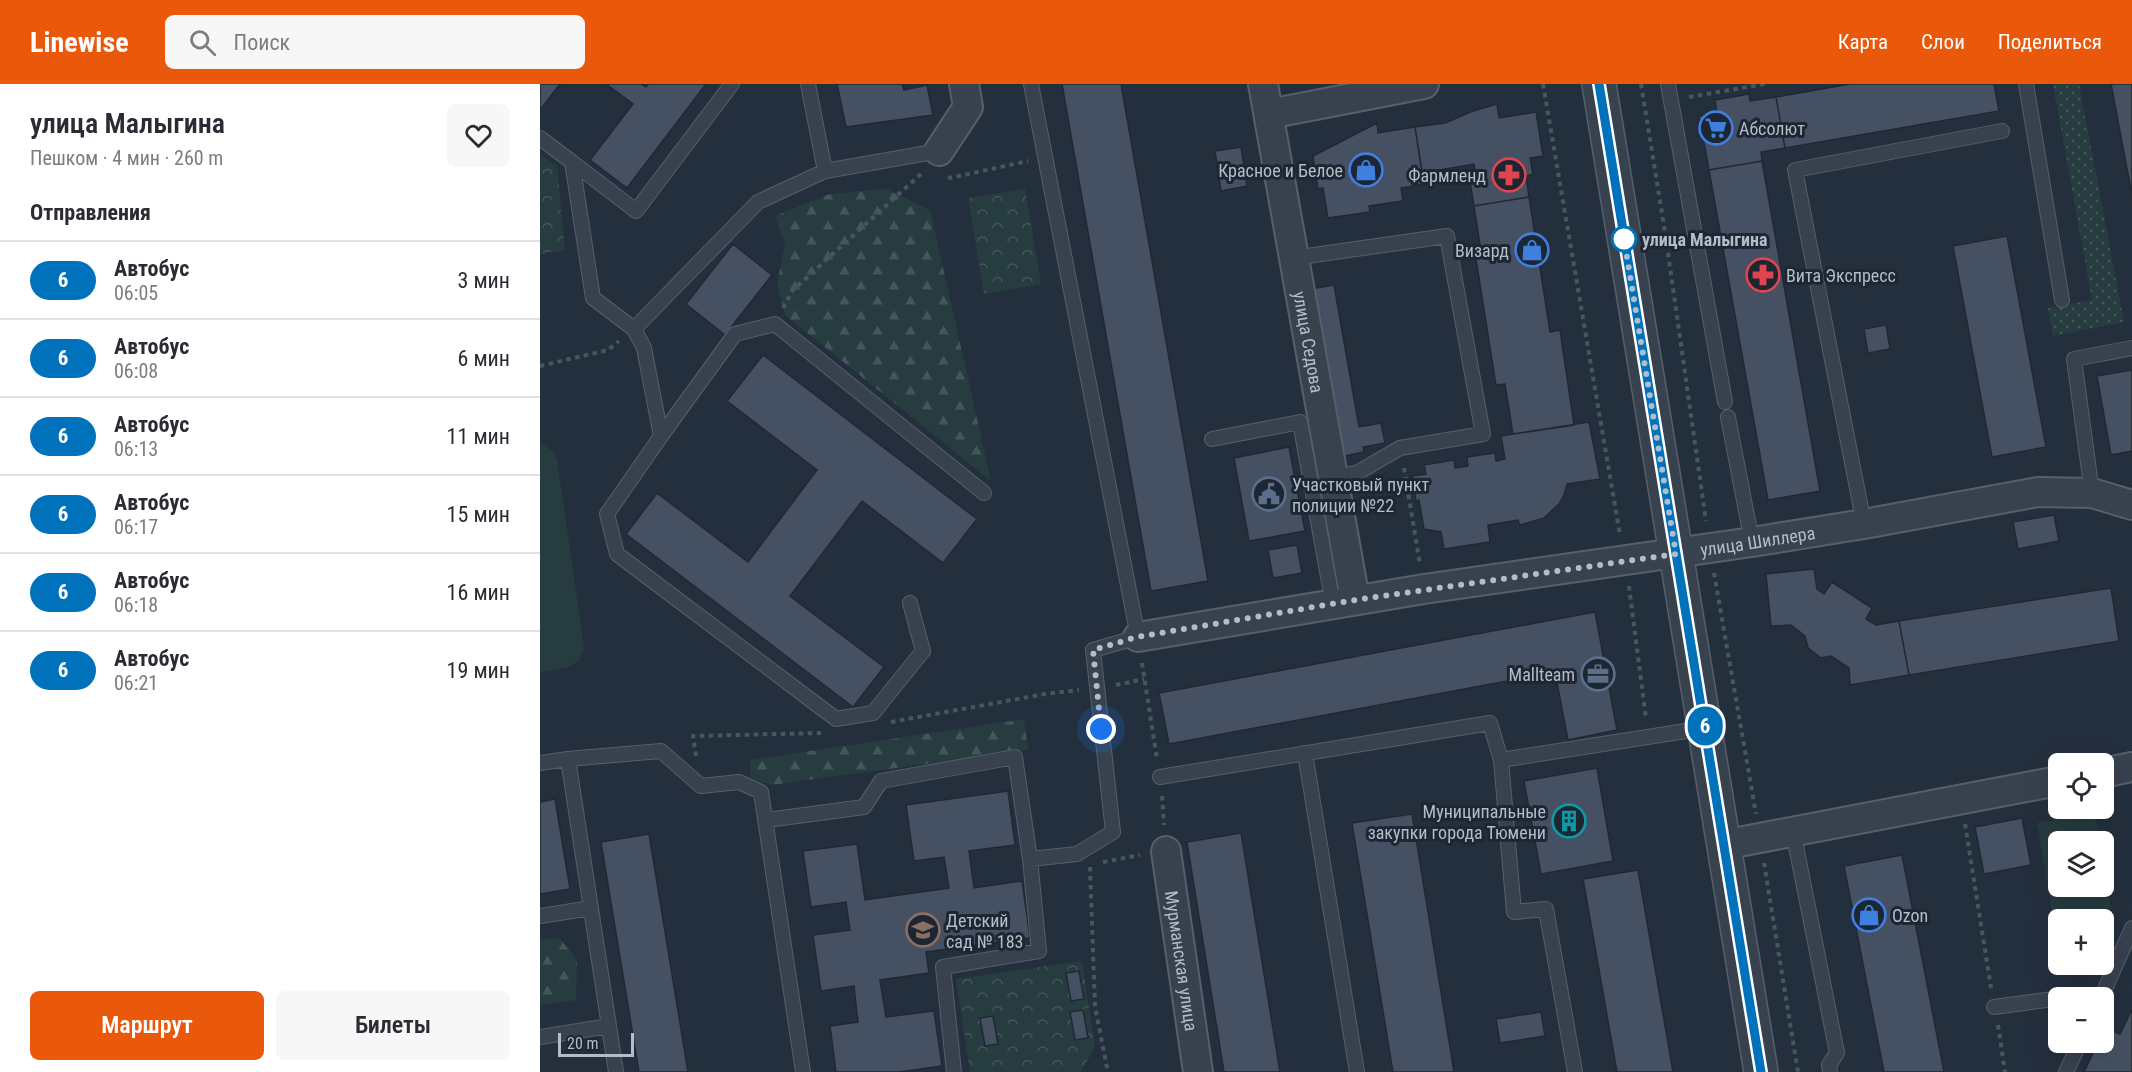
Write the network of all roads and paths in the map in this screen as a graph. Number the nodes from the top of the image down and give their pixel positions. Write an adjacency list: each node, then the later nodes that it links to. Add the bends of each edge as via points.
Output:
1 (732, 84): 19 (lane, via 636,211)
2 (808, 84): 20 (lane)
3 (964, 84): 17 (street, via 968,107)
4 (1031, 84): 18 (lane)
5 (1263, 84): 14 (street, улица Седова)
6 (1424, 84): 14 (street)
7 (1543, 84): 40 (path)
8 (1599, 84): 39 (street)
9 (1641, 84): 38 (path)
10 (1668, 84): 13 (lane)
11 (1766, 84): 13 (path)
12 (2026, 84): 22 (lane)
13 (1671, 100): 27 (lane)
14 (1269, 114): 21 (street, улица Седова)
15 (2002, 131): 36 (lane, via 1795,171)
16 (540, 138): 19 (lane)
17 (939, 151): 18 (path, via 950,178); 20 (lane); 23 (path, via 917,180 792,291)
18 (1045, 158): 44 (lane)
19 (572, 162): 24 (lane, via 593,298)
20 (825, 171): 24 (lane, via 758,202)
21 (1293, 258): 31 (lane, via 1448,236 1483,434); 32 (street, улица Седова)
22 (2062, 300)
23 (775, 324): 29 (lane, via 735,334); 33 (lane)
24 (634, 329): 26 (path, via 608,350); 29 (lane, via 644,348)
25 (2132, 348): 34 (lane, via 2074,359)
26 (540, 366)
27 (1725, 402)
28 (1728, 417): 37 (lane)
29 (661, 436): 43 (lane, via 607,514 617,554 836,718 873,713 922,651)
30 (1212, 439): 42 (lane, via 1300,423)
31 (1400, 448): 32 (lane, via 1357,473); 41 (path)
32 (1333, 477): 42 (street, улица Седова)
33 (984, 493)
34 (2092, 493): 35 (street, улица Шиллера); 36 (street, улица Шиллера, via 2038,492)
35 (2132, 505)
36 (1864, 524): 37 (street, улица Шиллера)
37 (1752, 542): 38 (street, улица Шиллера)
38 (1710, 549): 39 (street, улица Шиллера); 61 (path)
39 (1676, 554): 40 (street, улица Шиллера); 48 (street)
40 (1626, 561): 41 (street, улица Шиллера); 51 (path)
41 (1424, 589): 42 (street, улица Шиллера)
42 (1344, 602): 44 (street, улица Шиллера)
43 (910, 603)
44 (1137, 637): 45 (path); 46 (lane, via 1093,650)
45 (1144, 679): 46 (path); 58 (path)
46 (1097, 688): 47 (path); 66 (lane, via 1113,832 1077,854)
47 (886, 723)
48 (1705, 728): 51 (lane); 64 (street)
49 (830, 733): 50 (path)
50 (693, 736)
51 (1648, 738): 54 (lane)
52 (1305, 753): 54 (lane, via 1490,723); 58 (lane); 84 (lane)
53 (568, 759): 55 (lane); 60 (lane, via 661,751 701,786 739,782 762,792); 70 (lane)
54 (1500, 760): 85 (lane, via 1514,912 1546,909)
55 (540, 763)
56 (2132, 767): 57 (street)
57 (2114, 770)
58 (1160, 777): 65 (path)
59 (2048, 783): 63 (street)
60 (766, 820): 66 (lane, via 864,807 881,781 1015,757); 80 (lane)
61 (1757, 820)
62 (1964, 820): 75 (path)
63 (1793, 831): 64 (street); 88 (lane, via 1837,1053 1829,1065)
64 (1723, 845): 86 (street)
65 (1166, 851): 68 (path); 83 (street, Мурманская улица)
66 (1030, 859): 81 (lane, via 1039,951 943,967)
67 (1764, 861): 87 (path)
68 (1101, 862)
69 (1090, 864): 82 (path, via 1095,1007)
70 (591, 908): 71 (lane); 76 (lane)
71 (540, 916)
72 (2132, 928): 73 (lane)
73 (2106, 987)
74 (2048, 1000): 75 (lane)
75 (1994, 1007): 89 (path)
76 (609, 1026): 77 (lane); 79 (lane)
77 (540, 1037)
78 (2075, 1053): 90 (lane)
79 (616, 1072)
80 (803, 1072)
81 (954, 1072)
82 (1108, 1072)
83 (1198, 1072)
84 (1357, 1072)
85 (1575, 1072)
86 (1761, 1072)
87 (1798, 1072)
88 (1830, 1072)
89 (2006, 1072)
90 (2066, 1072)

